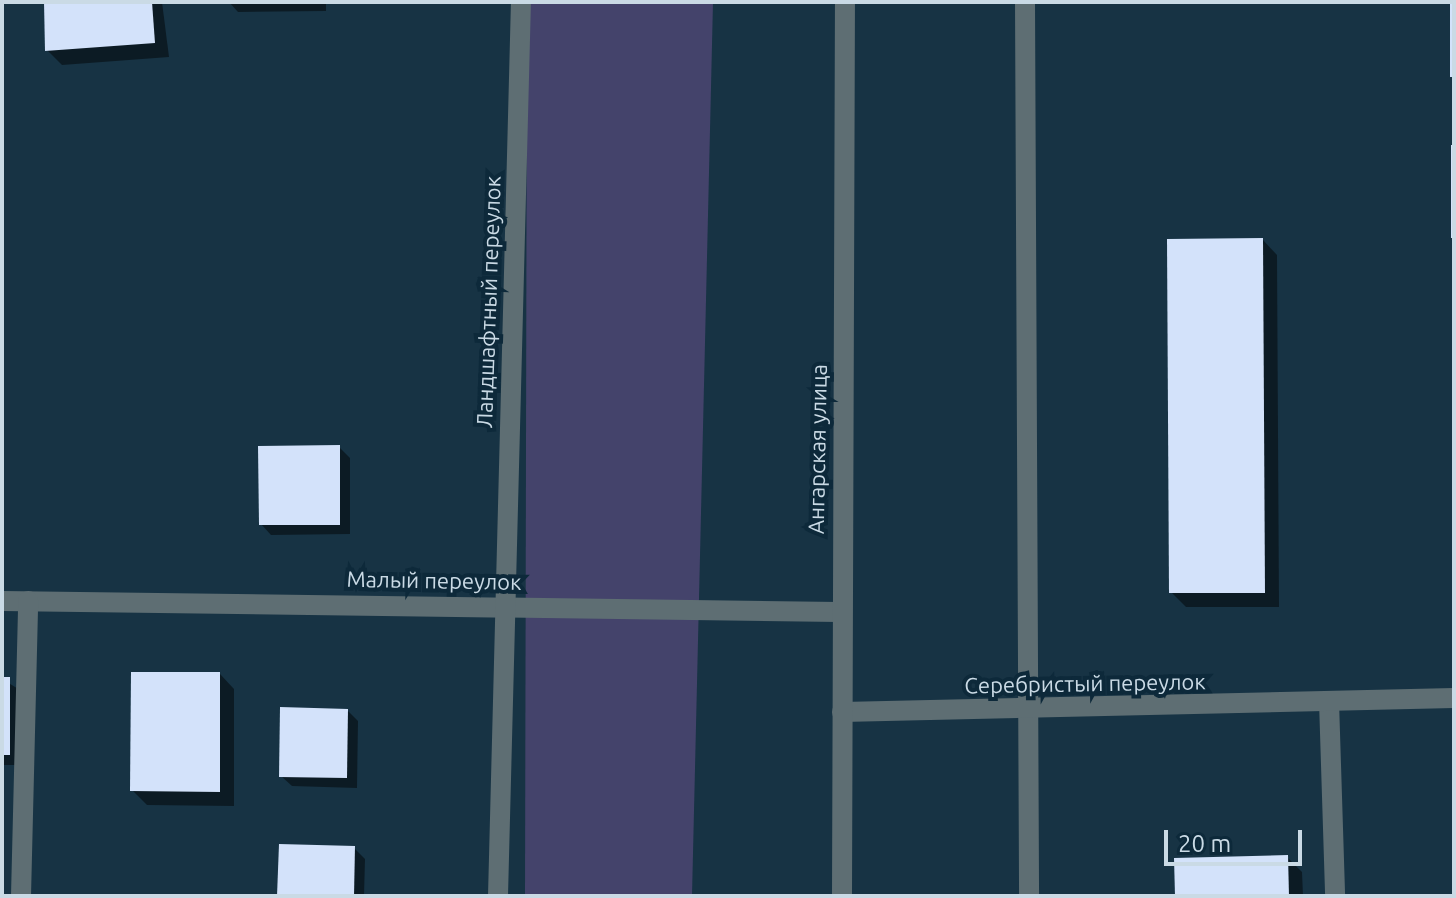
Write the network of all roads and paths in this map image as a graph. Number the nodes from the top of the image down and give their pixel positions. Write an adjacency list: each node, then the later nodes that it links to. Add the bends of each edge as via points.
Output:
1 (521, 2): 6 (street, Ландшафтный переулок)
2 (845, 2): 7 (street, Ангарская улица)
3 (1025, 2): 10 (street)
4 (2, 601): 5 (street, Малый переулок)
5 (28, 601): 6 (street, Малый переулок); 12 (street)
6 (503, 604): 7 (street, Малый переулок); 13 (street, Ландшафтный переулок)
7 (839, 612): 11 (street, Ангарская улица)
8 (1454, 698): 9 (street, Серебристый переулок)
9 (1329, 701): 10 (street, Серебристый переулок); 16 (street)
10 (1027, 708): 11 (street, Серебристый переулок); 15 (street)
11 (842, 712): 14 (street, Ангарская улица)
12 (21, 896)
13 (498, 896)
14 (842, 896)
15 (1029, 896)
16 (1335, 896)

